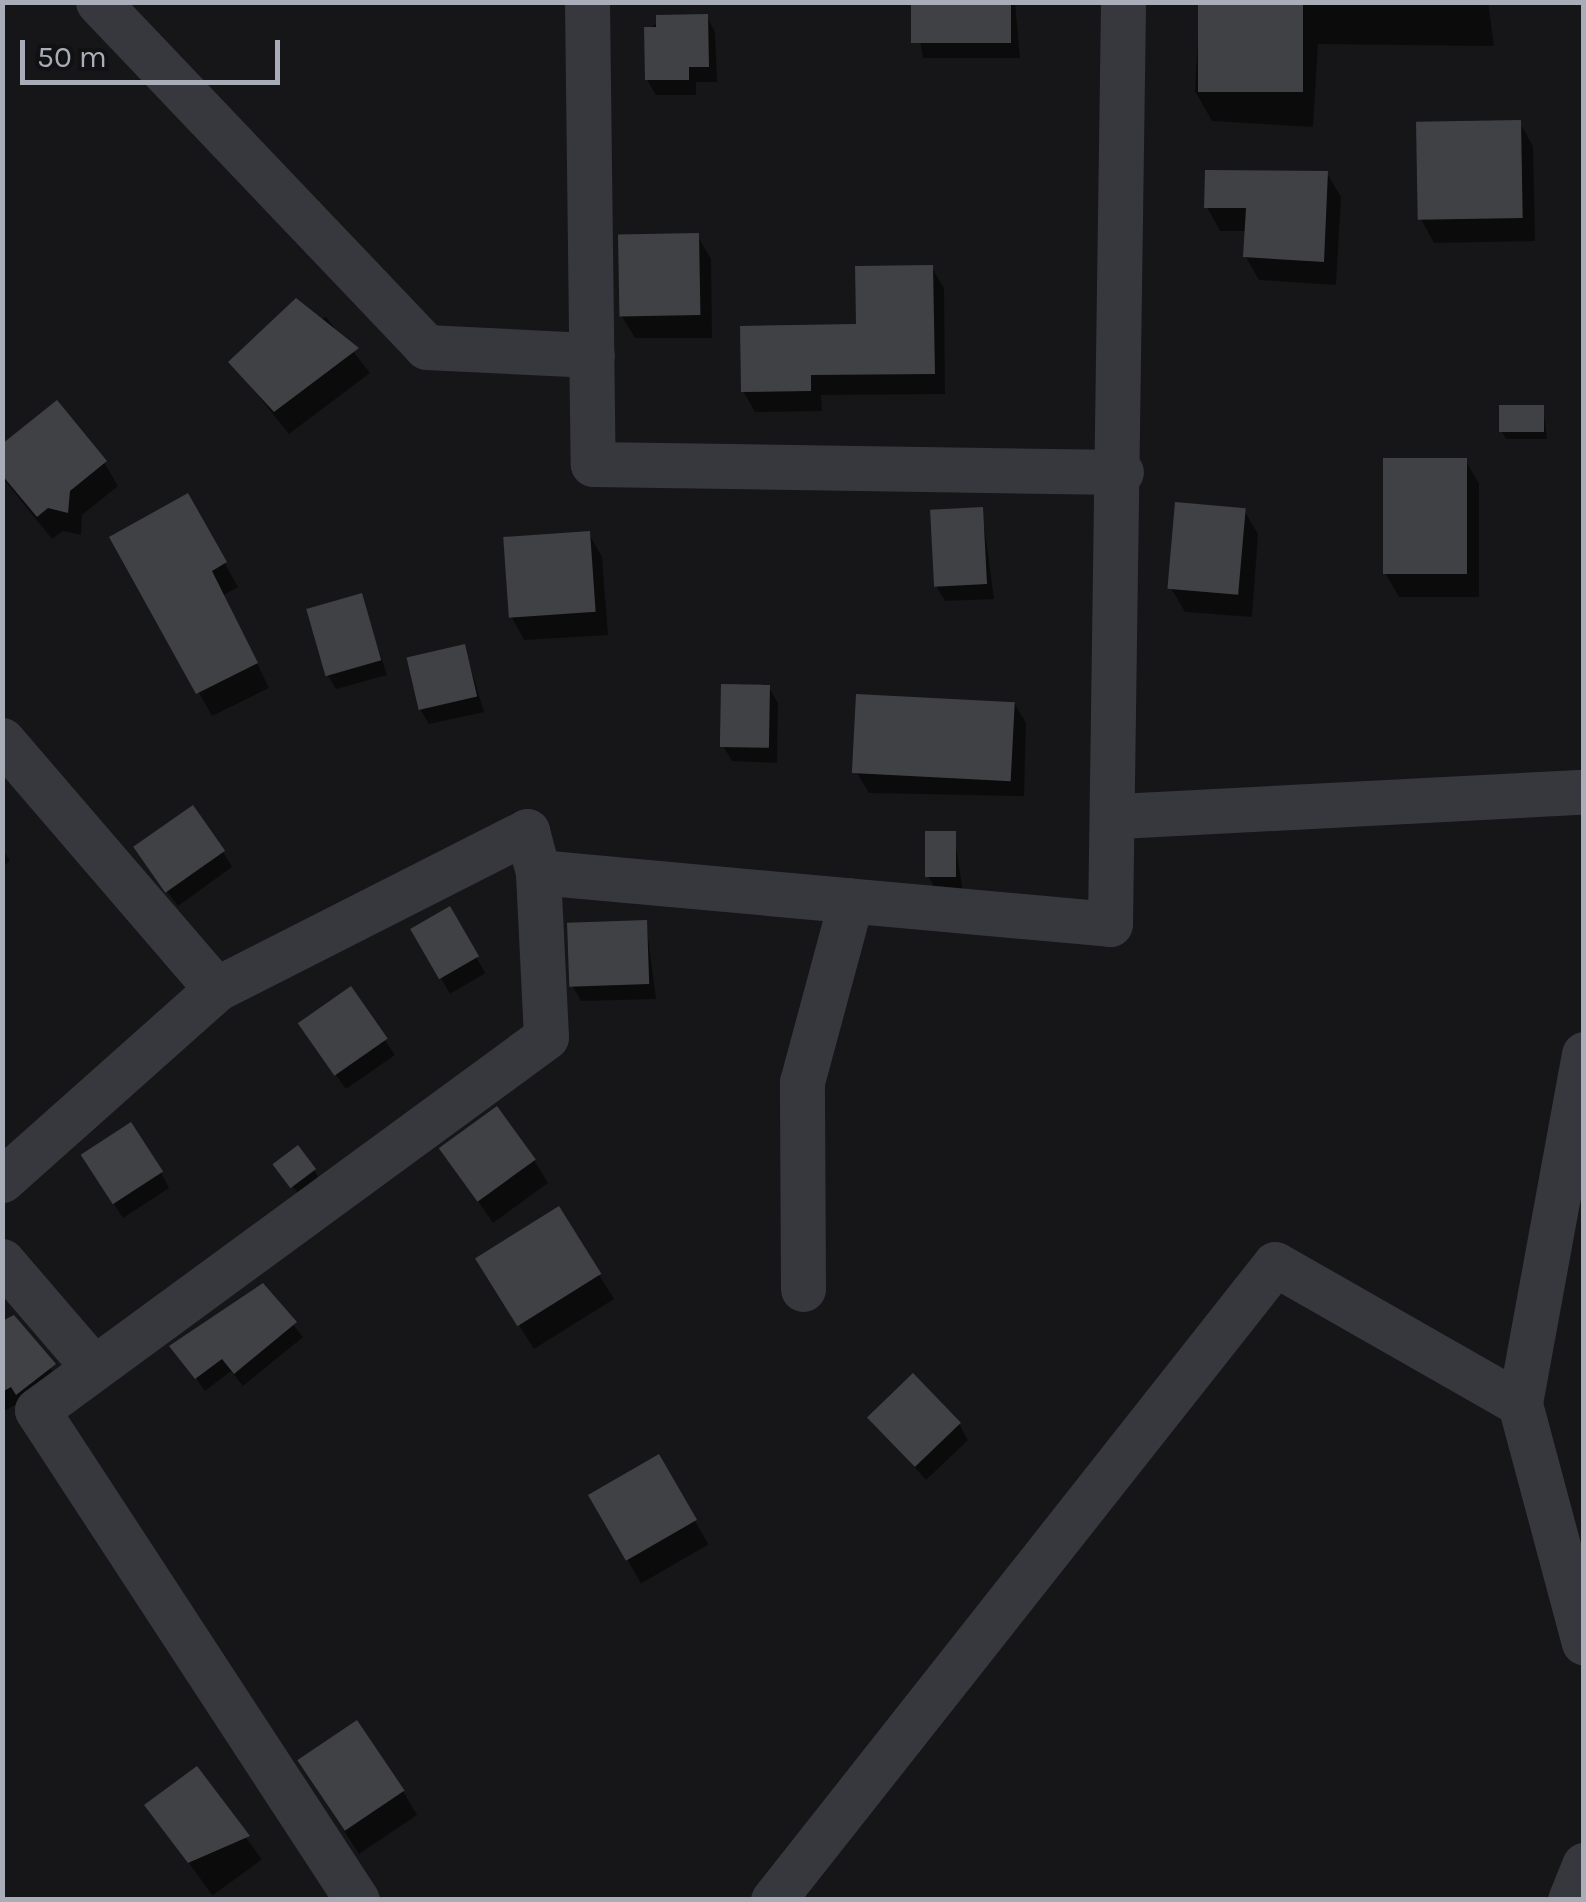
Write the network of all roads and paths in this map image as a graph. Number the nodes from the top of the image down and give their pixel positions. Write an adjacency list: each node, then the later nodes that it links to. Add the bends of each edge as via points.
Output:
1 (98, 2): 4 (street, via 426,347)
2 (587, 2): 4 (street)
3 (1124, 2): 5 (street)
4 (592, 355): 5 (street, via 593,464)
5 (1121, 472): 8 (street)
6 (2, 740): 11 (street)
7 (1584, 792): 8 (street)
8 (1119, 816): 10 (street, via 1110,924)
9 (538, 872): 10 (street); 11 (street, via 527,830); 16 (street, via 546,1037)
10 (852, 900): 15 (street, via 802,1082)
11 (216, 988): 13 (street)
12 (1584, 1054): 17 (street)
13 (2, 1180)
14 (2, 1261): 16 (street)
15 (803, 1289)
16 (94, 1368): 20 (street, via 37,1410)
17 (1520, 1404): 18 (street); 21 (street, via 1275,1264)
18 (1584, 1643)
19 (1584, 1865): 22 (street)
20 (357, 1900)
21 (773, 1900)
22 (1570, 1900)

